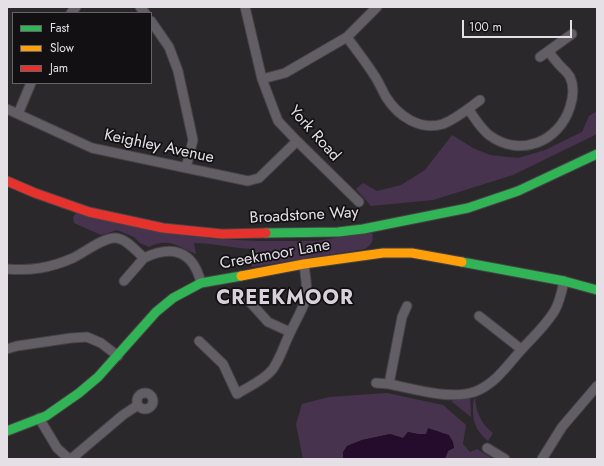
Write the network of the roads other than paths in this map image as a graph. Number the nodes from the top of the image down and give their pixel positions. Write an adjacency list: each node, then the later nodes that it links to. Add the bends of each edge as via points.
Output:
1 (245, 7): 8 (street, York Road)
2 (376, 7): 5 (street)
3 (152, 22): 16 (street, via 169,47 178,71 193,140)
4 (572, 34): 6 (street)
5 (347, 38): 8 (street, via 285,72); 12 (street, via 376,77 391,104 409,120 435,126)
6 (549, 51): 7 (street); 12 (street, via 570,77 572,92 567,115 551,135 527,146 509,144 490,135)
7 (540, 57)
8 (262, 79): 14 (street, York Road, via 278,121)
9 (31, 84): 13 (street)
10 (480, 100): 12 (street)
11 (7, 109): 13 (street, Keighley Avenue)
12 (468, 109)
13 (18, 114): 16 (street, Keighley Avenue, via 92,148)
14 (297, 141): 16 (street, Keighley Avenue, via 259,178 248,181); 18 (street, York Road)
15 (597, 154): 17 (street, Broadstone Way, via 518,191 468,208 338,232 222,234 163,228 89,212 35,194)
16 (186, 168)
17 (7, 181)
18 (359, 202)
19 (144, 258): 21 (street, via 122,239 115,238 40,269); 22 (street); 24 (street, via 161,252 182,253 191,260)
20 (304, 264): 23 (street, Creekmoor Lane, via 383,253 412,253); 24 (street, Creekmoor Lane); 29 (street, via 306,299)
21 (7, 269)
22 (124, 281)
23 (564, 281): 25 (street, Creekmoor Lane); 32 (street, via 555,311)
24 (201, 283): 33 (street, Creekmoor Lane, via 173,298 156,312)
25 (597, 290)
26 (249, 301): 29 (street, via 268,322)
27 (406, 306): 35 (street)
28 (479, 316): 32 (street)
29 (290, 332): 30 (street, via 282,354 272,370 238,398 223,364)
30 (199, 341)
31 (7, 349): 33 (street, via 87,337 101,343)
32 (522, 349): 35 (street, via 491,383 474,392 448,395)
33 (118, 356): 38 (street, Creekmoor Lane, via 79,393)
34 (376, 383): 35 (street)
35 (389, 384)
36 (597, 386): 43 (street, via 562,427)
37 (138, 405): 41 (street)
38 (39, 418): 39 (street, Creekmoor Lane); 41 (street, via 57,448)
39 (7, 431)
40 (487, 448): 42 (street)
41 (70, 459)
42 (505, 459)
43 (542, 459)

